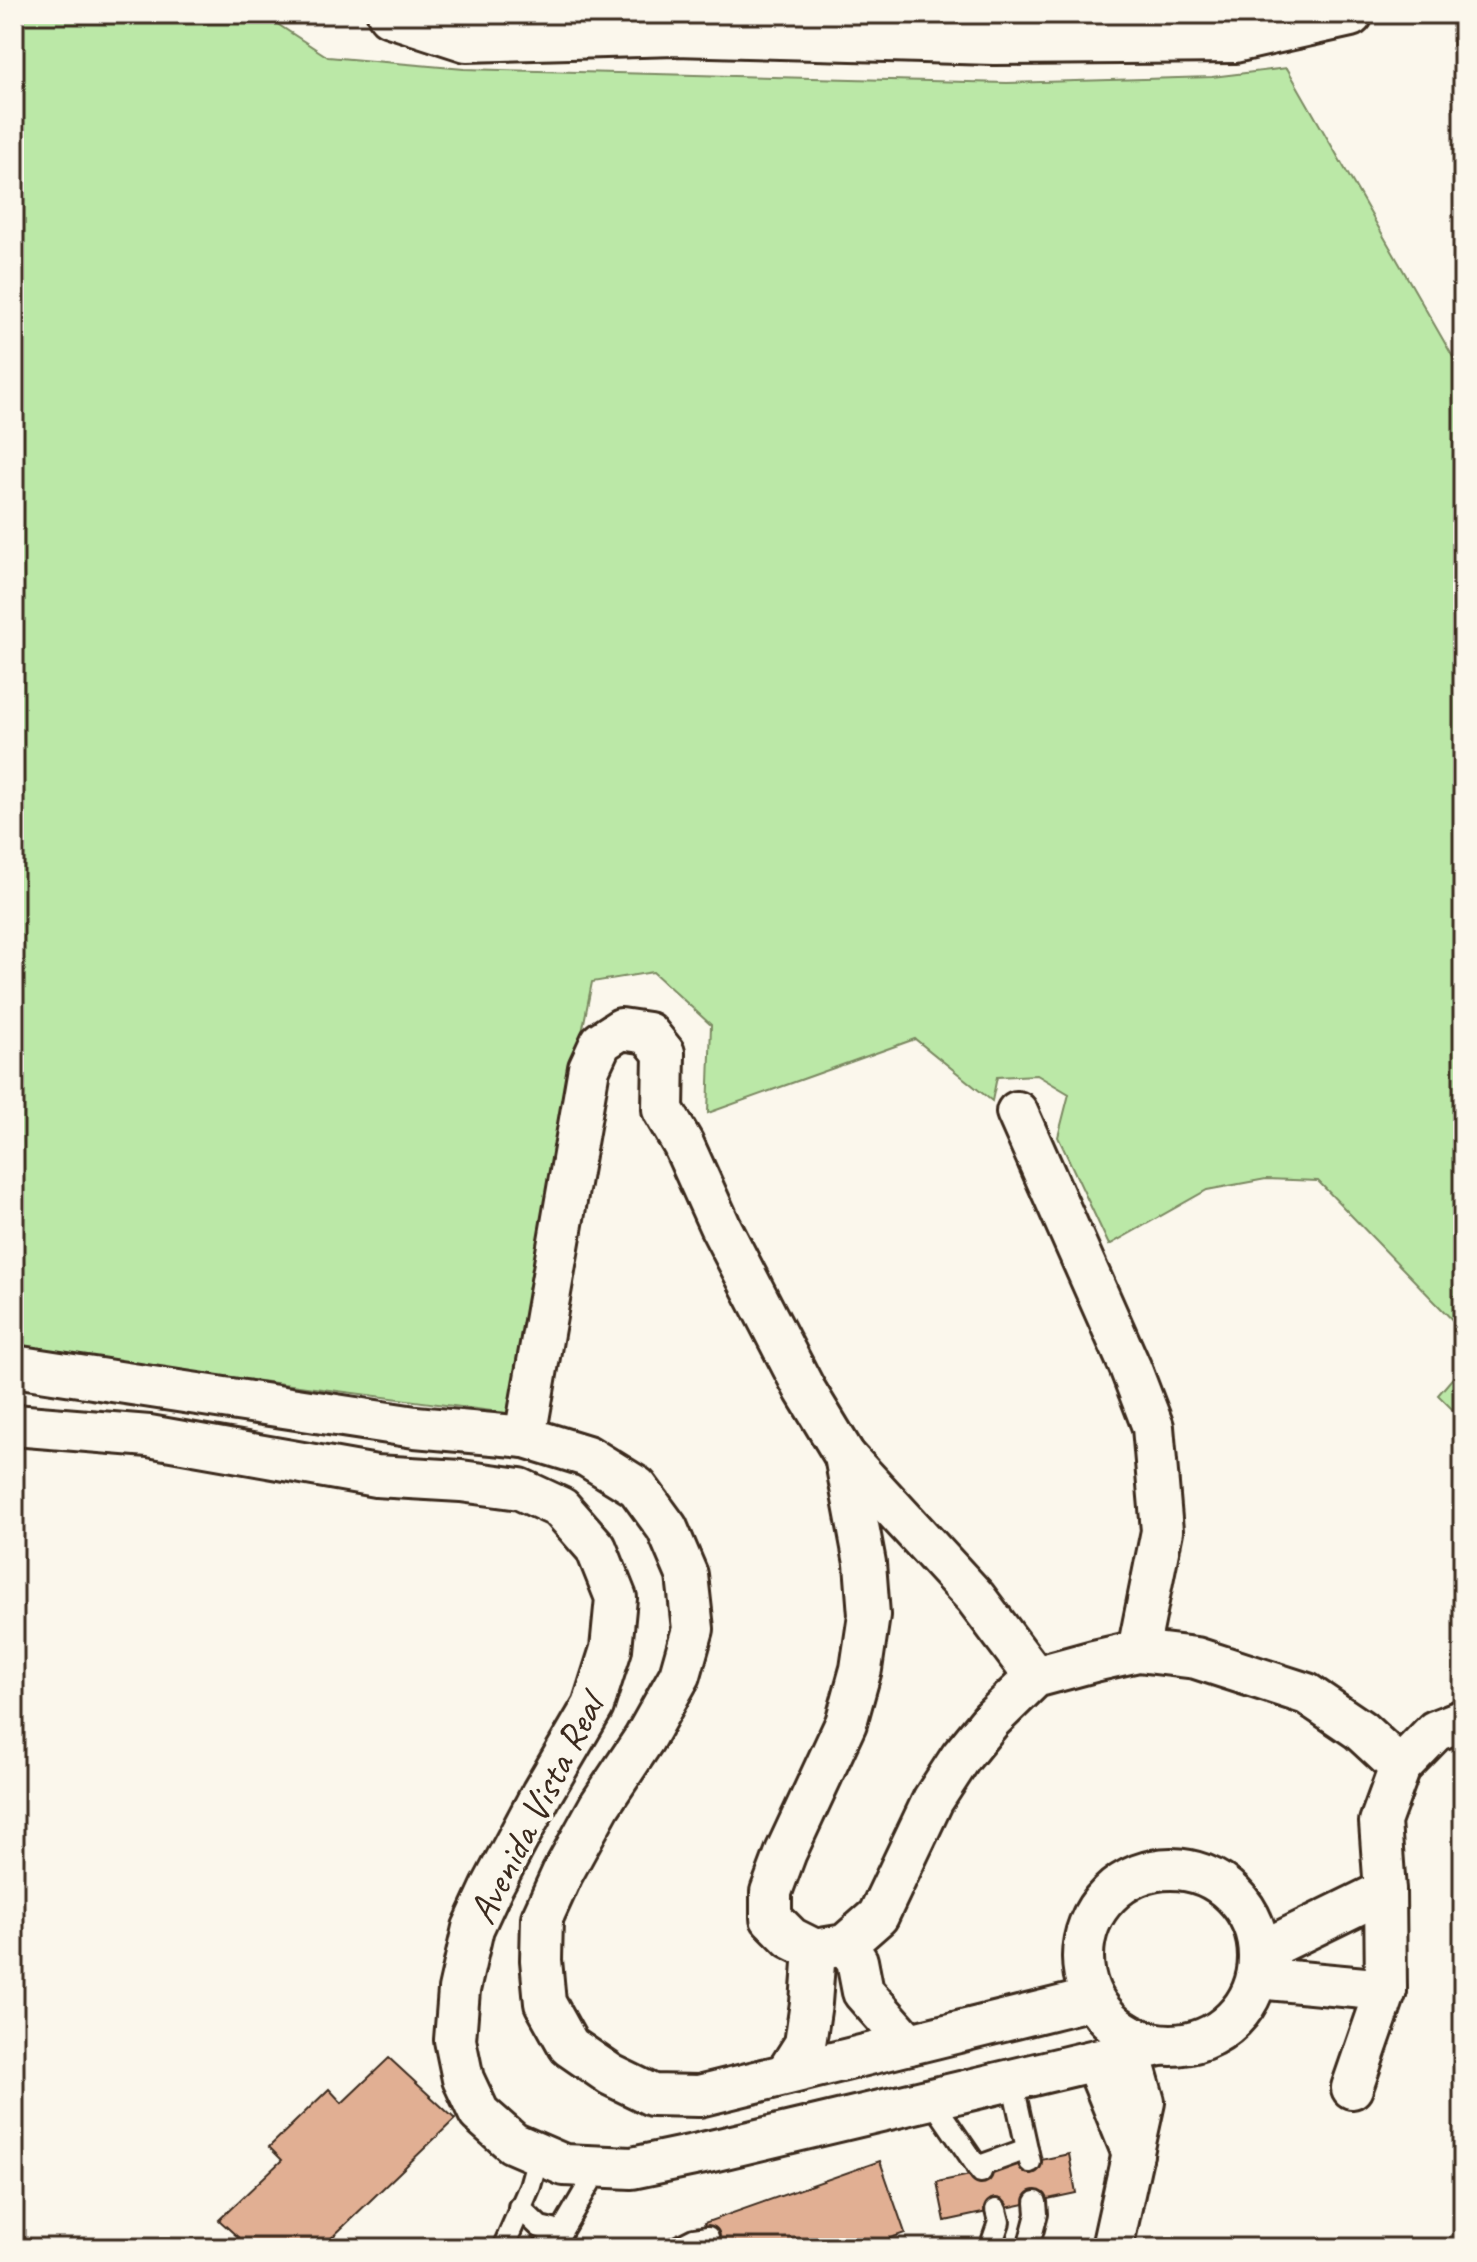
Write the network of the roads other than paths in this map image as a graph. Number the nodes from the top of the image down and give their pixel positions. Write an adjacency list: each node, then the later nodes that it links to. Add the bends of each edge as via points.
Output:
1 (390, 14): 2 (street, via 467,39 676,33 994,42 1234,40)
2 (1350, 14)
3 (1017, 1112): 10 (street, via 1153,1427 1162,1531)
4 (14, 1366): 5 (street, Avenida Vista Real)
5 (159, 1387): 7 (street); 8 (street, Avenida Vista Real, via 415,1427)
6 (14, 1425): 7 (street, Avenida Vista Real)
7 (149, 1436): 14 (street, Avenida Vista Real, via 376,1476 520,1489 561,1508 596,1548 616,1598 611,1649 593,1706)
8 (525, 1437): 9 (street, via 589,1068 601,1042 621,1029 648,1033 664,1053 663,1110 805,1390); 15 (street, Avenida Vista Real, via 587,1456 637,1487 667,1528 687,1575 693,1629 680,1675)
9 (845, 1456): 11 (street, via 975,1597); 17 (street, via 869,1615 861,1669 846,1723 771,1892 771,1918 791,1938)
10 (1138, 1651): 11 (street); 13 (street, via 1196,1658 1307,1694 1360,1730)
11 (1035, 1677): 17 (street, via 961,1757 926,1812 878,1916)
12 (1463, 1720): 13 (street, via 1435,1731)
13 (1400, 1767): 16 (street, via 1380,1822)
14 (542, 1793): 15 (street); 27 (street, Avenida Vista Real, via 473,1928 455,2040 463,2079 479,2113 513,2143)
15 (600, 1805): 23 (street, Avenida Vista Real, via 542,1918 545,2003 569,2046 652,2095 699,2096)
16 (1385, 1891): 18 (street); 19 (street)
17 (830, 1947): 21 (street, via 857,1961 863,1992); 23 (street, via 811,2003 805,2044)
18 (1259, 1965): 19 (street); 20 (street, via 1254,1924 1239,1899 1217,1881 1191,1870 1162,1869 1134,1877 1110,1893 1093,1915 1084,1943 1084,1972); 22 (street, via 1248,2001 1232,2022 1186,2045)
19 (1386, 1990): 25 (street)
20 (1092, 1999): 21 (street, Avenida Vista Real); 22 (street, via 1109,2021 1132,2037)
21 (909, 2044): 23 (street, Avenida Vista Real)
22 (1128, 2053): 24 (street, Avenida Vista Real); 39 (street, via 1144,2102)
23 (786, 2074)
24 (1012, 2080): 26 (street, Avenida Vista Real); 26 (lane, via 1028,2156 979,2170)
25 (1352, 2088)
26 (931, 2099): 28 (street, Avenida Vista Real, via 632,2168)
27 (539, 2154): 28 (street, Avenida Vista Real, via 564,2165); 30 (lane)
28 (599, 2167): 32 (lane)
29 (1036, 2202): 38 (lane)
30 (519, 2207): 32 (lane, via 540,2227); 34 (lane)
31 (996, 2210): 37 (lane, via 999,2222)
32 (561, 2232): 35 (lane)
33 (708, 2237): 36 (lane)
34 (503, 2248)
35 (543, 2248)
36 (676, 2248)
37 (990, 2248)
38 (1028, 2248)
39 (1112, 2248)

